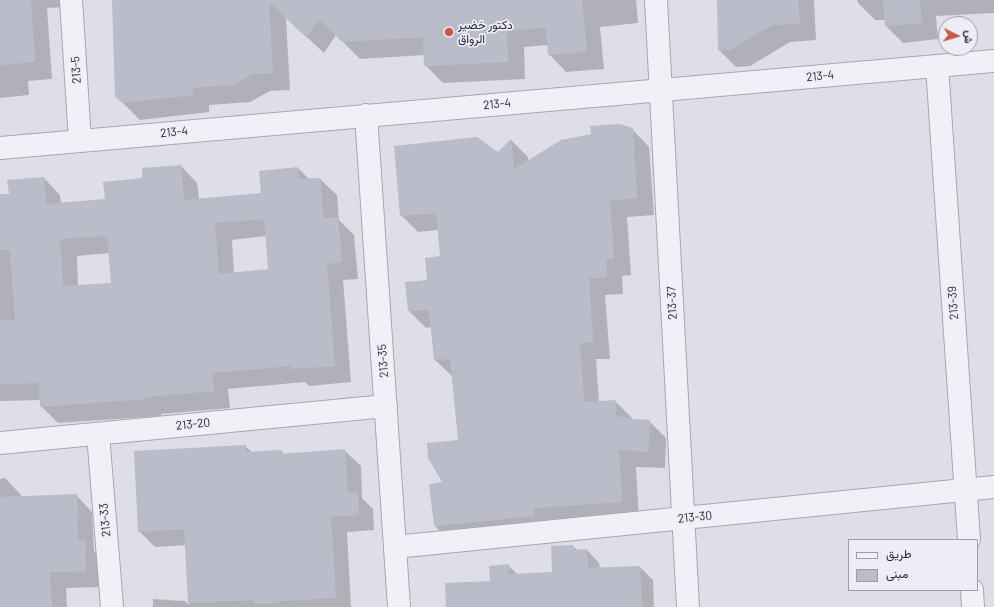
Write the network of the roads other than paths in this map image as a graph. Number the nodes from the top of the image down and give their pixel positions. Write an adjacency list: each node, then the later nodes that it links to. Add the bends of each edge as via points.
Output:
1 (71, 0): 7 (street, 213-5)
2 (656, 0): 5 (street, 213-37)
3 (994, 60): 4 (street, 213-4)
4 (937, 66): 5 (street, 213-4); 13 (street, 213-39)
5 (661, 89): 6 (street, 213-4); 14 (street, 213-37)
6 (366, 115): 7 (street, 213-4); 9 (street, 213-35)
7 (80, 141): 8 (street, 213-4)
8 (0, 148)
9 (386, 406): 10 (street, 213-20); 16 (street, 213-35)
10 (98, 434): 11 (street, 213-20); 18 (street, 213-33)
11 (0, 443)
12 (994, 488): 13 (street, 213-30)
13 (966, 490): 14 (street, 213-30); 15 (street, 213-39)
14 (684, 518): 16 (street, 213-30); 20 (street, 213-37)
15 (969, 539)
16 (395, 548): 19 (street, 213-35)
17 (972, 591): 21 (street)
18 (112, 607)
19 (399, 607)
20 (688, 607)
21 (974, 607)

